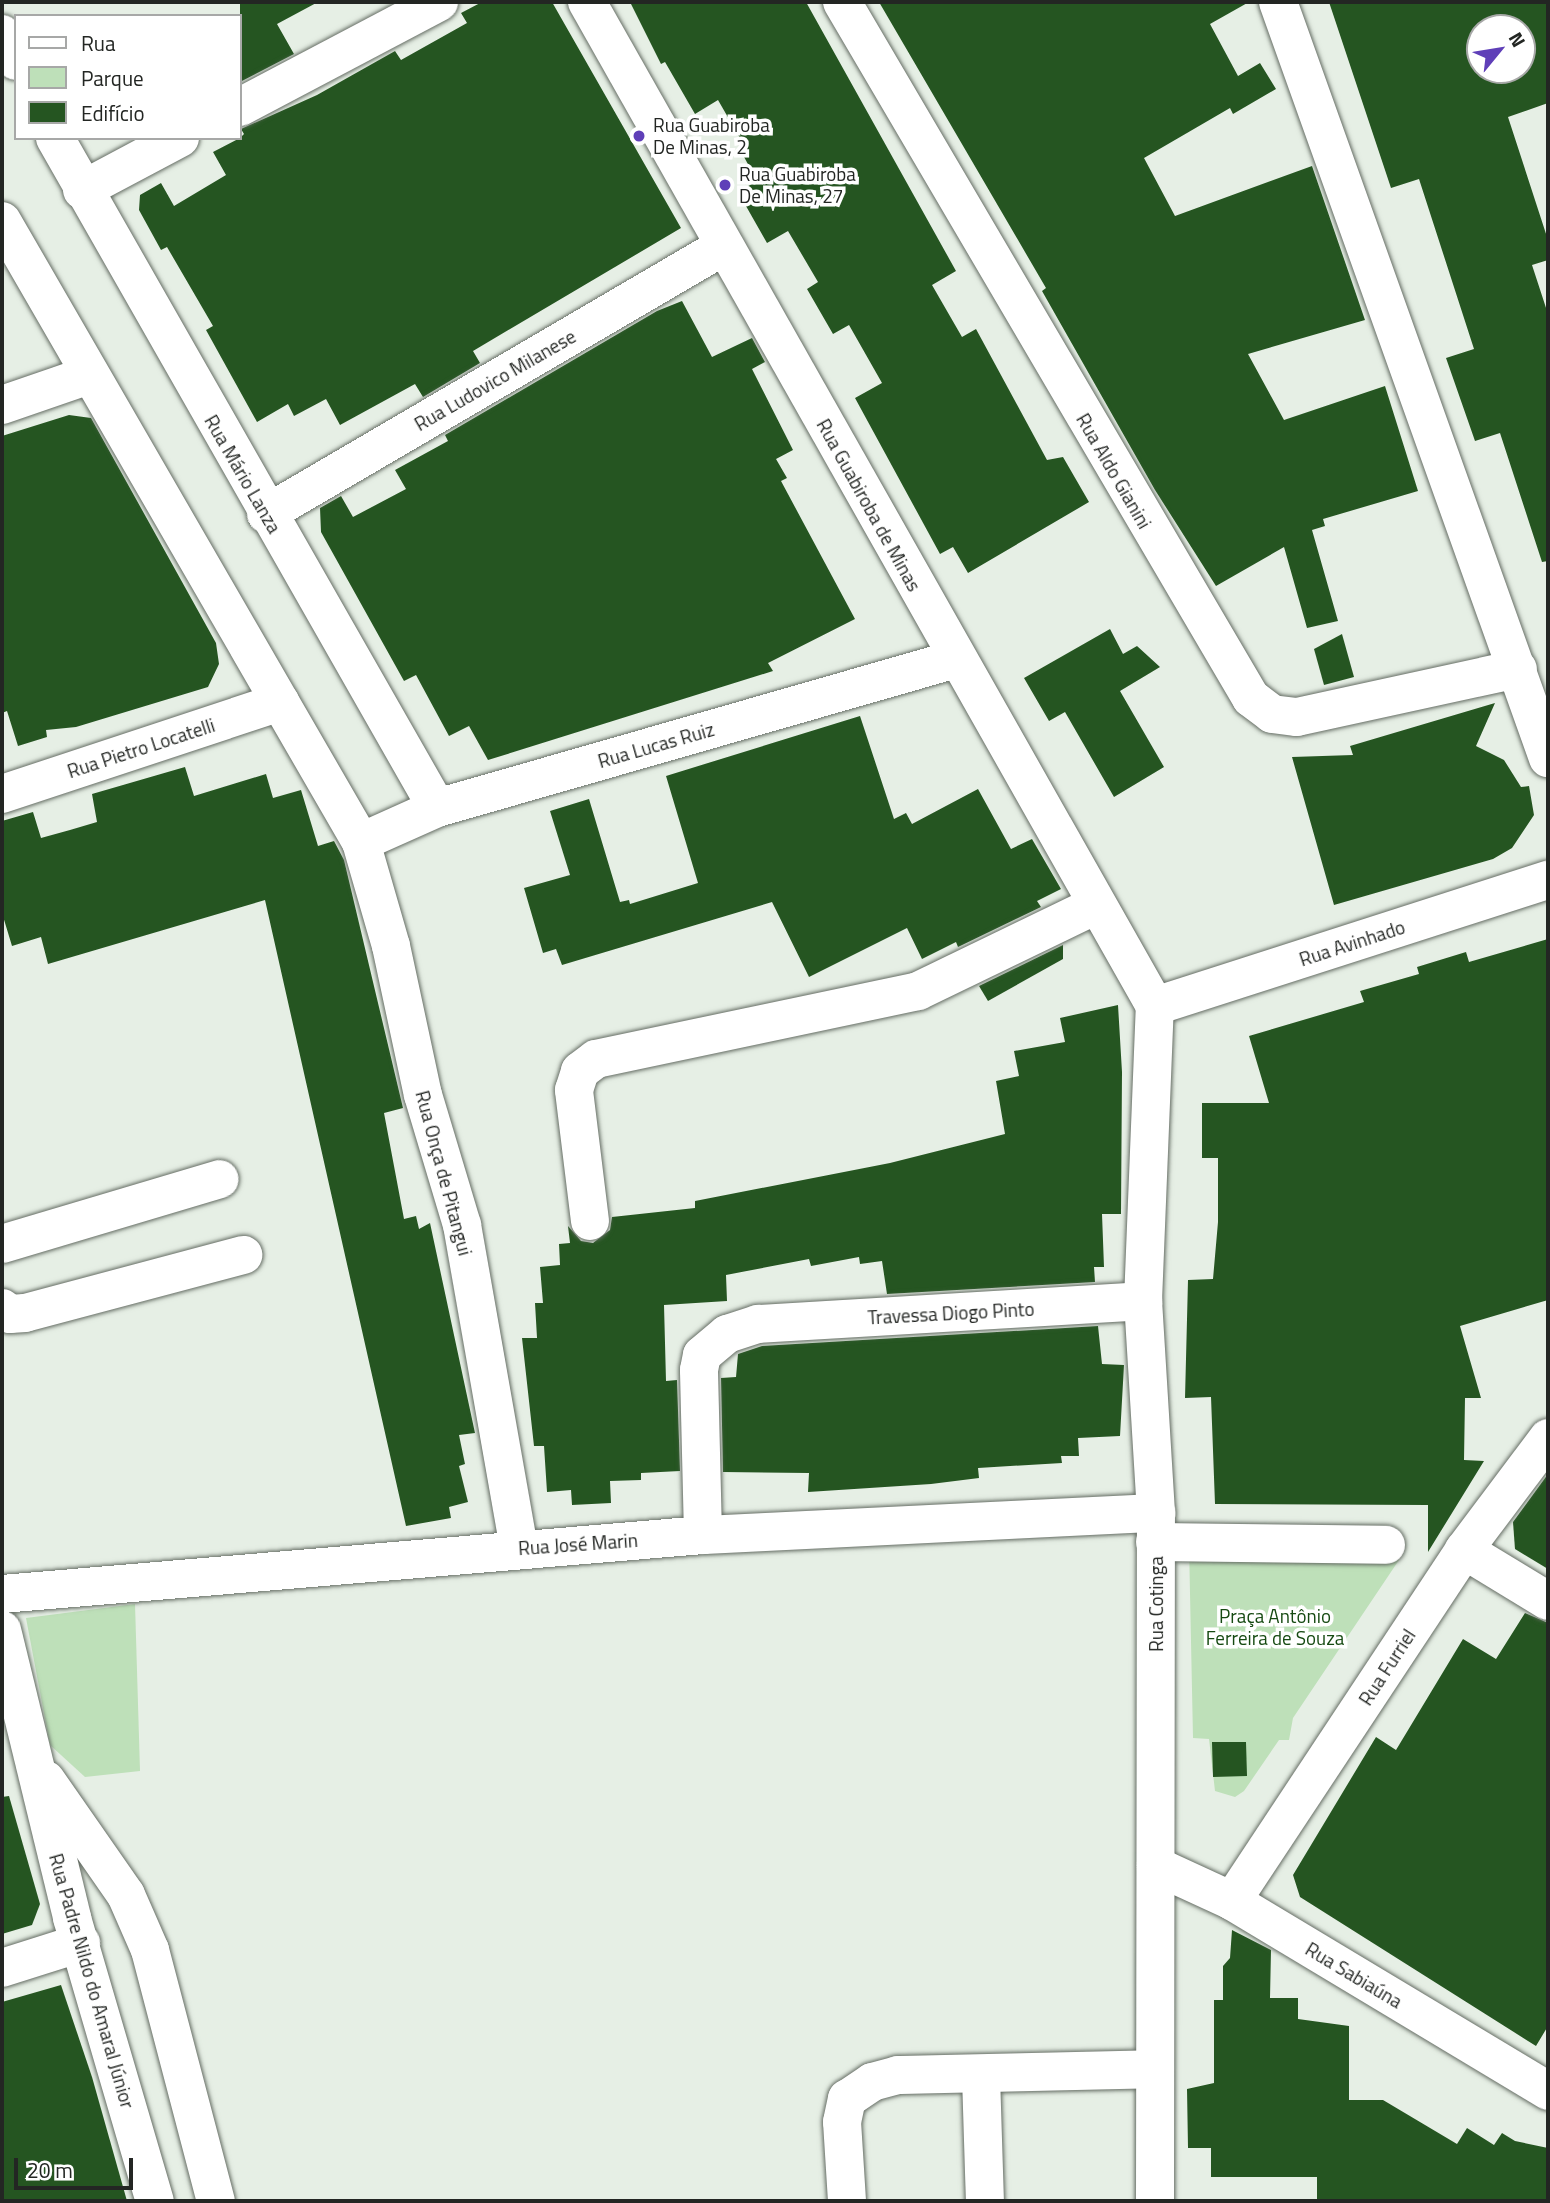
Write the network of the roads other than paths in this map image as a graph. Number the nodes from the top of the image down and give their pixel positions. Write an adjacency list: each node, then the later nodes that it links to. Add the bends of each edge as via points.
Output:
1 (439, 2): 7 (street)
2 (587, 2): 12 (street, Rua Guabiroba de Minas)
3 (842, 2): 17 (street, Rua Aldo Gianini, via 1251,698 1272,714 1297,717)
4 (1278, 2): 17 (street)
5 (2, 34): 6 (street)
6 (14, 57)
7 (242, 106)
8 (56, 140): 10 (street, Rua Mário Lanza)
9 (176, 140): 10 (street)
10 (82, 190): 15 (street, Rua Mário Lanza)
11 (2, 221): 13 (street)
12 (724, 246): 15 (street, Rua Ludovico Milanese); 16 (street, Rua Guabiroba de Minas)
13 (89, 375): 14 (street); 18 (street)
14 (2, 405)
15 (266, 514): 21 (street, Rua Mário Lanza)
16 (956, 659): 21 (street, Rua Lucas Ruiz); 24 (street, Rua Guabiroba de Minas)
17 (1518, 669): 19 (street)
18 (280, 702): 20 (street, Rua Pietro Locatelli); 22 (street)
19 (1548, 758)
20 (2, 794)
21 (437, 808): 22 (street, Rua Lucas Ruiz)
22 (361, 842): 36 (street, Rua Onça de Pitangui, via 391,946 423,1095 461,1226)
23 (1548, 880): 25 (street, Rua Avinhado)
24 (1096, 905): 25 (street, Rua Guabiroba de Minas); 27 (street, via 918,991 596,1059 580,1071 574,1090)
25 (1155, 1006): 30 (street, Rua Cotinga)
26 (220, 1178): 28 (street)
27 (590, 1221)
28 (2, 1244)
29 (243, 1255): 31 (street, via 25,1313 10,1314)
30 (1143, 1301): 33 (street, Rua Cotinga); 34 (street, Travessa Diogo Pinto, via 758,1324 727,1334 702,1355)
31 (2, 1308)
32 (1548, 1438): 37 (street, Rua Furriel)
33 (1156, 1528): 34 (street, Rua José Marin); 35 (street, Rua José Marin); 42 (street, Rua Cotinga)
34 (703, 1535): 36 (street, Rua José Marin)
35 (1386, 1545)
36 (519, 1548): 38 (street, Rua José Marin)
37 (1464, 1550): 39 (street); 43 (street, Rua Furriel)
38 (2, 1594)
39 (1548, 1601)
40 (2, 1630): 41 (street, Rua Padre Nildo do Amaral Júnior)
41 (32, 1760): 44 (street, Rua Padre Nildo do Amaral Júnior); 50 (street, Rua Padre Nildo do Amaral Júnior, via 126,1895 150,1950)
42 (1156, 1866): 43 (street, Rua Sabiaúna); 46 (street, Rua Cotinga)
43 (1232, 1901): 48 (street, Rua Sabiaúna)
44 (82, 1943): 45 (street); 49 (street, Rua Padre Nildo do Amaral Júnior)
45 (2, 1968)
46 (1155, 2068): 47 (street); 53 (street, Rua Cotinga)
47 (981, 2076): 51 (street, via 898,2075 872,2082 847,2099 842,2122); 52 (street)
48 (1548, 2091)
49 (155, 2201)
50 (216, 2201)
51 (847, 2201)
52 (985, 2201)
53 (1155, 2201)

